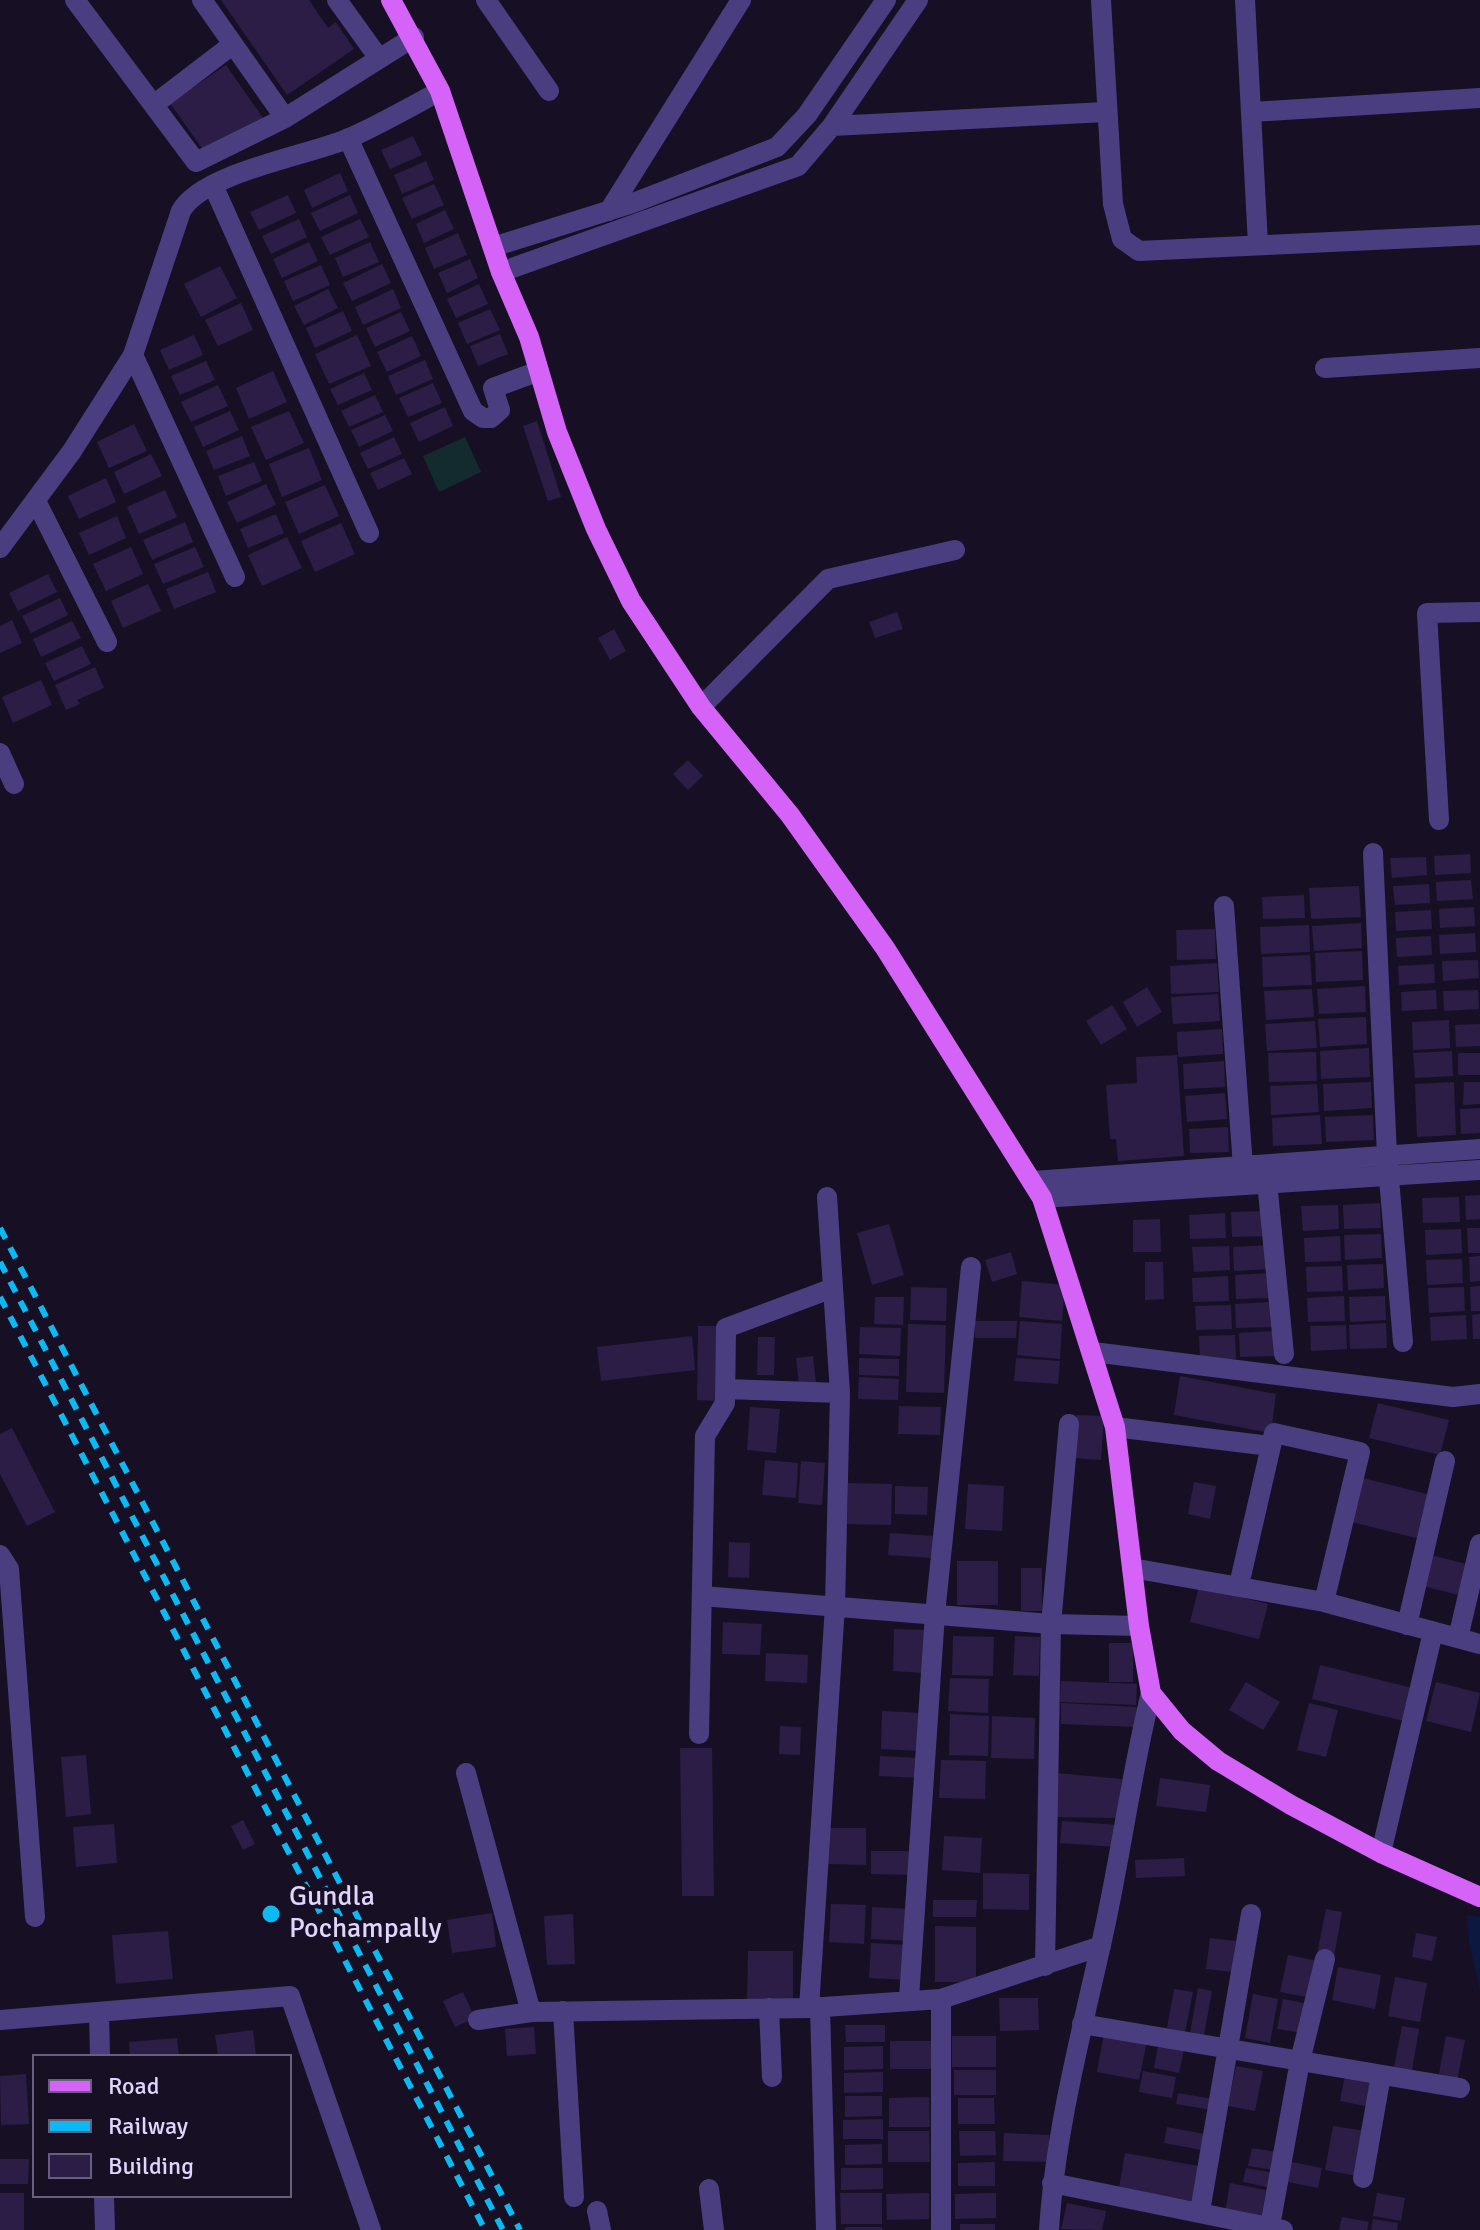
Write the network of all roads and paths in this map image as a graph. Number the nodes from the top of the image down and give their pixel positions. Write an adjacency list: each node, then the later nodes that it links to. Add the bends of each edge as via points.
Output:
1 (75, 0): 17 (street)
2 (202, 0): 12 (street)
3 (337, 0): 13 (street)
4 (486, 0): 15 (street)
5 (741, 0): 24 (street)
6 (886, 0): 24 (street, via 807,115 777,147)
7 (918, 0): 21 (street)
8 (1101, 0): 18 (street)
9 (1245, 0): 19 (street)
10 (395, 1): 11 (main road)
11 (414, 37): 13 (street); 14 (main road)
12 (232, 45): 17 (street); 20 (street)
13 (378, 57): 20 (street)
14 (440, 91): 22 (street); 27 (main road)
15 (549, 91)
16 (1480, 98): 19 (street)
17 (156, 103): 20 (street, via 196,162)
18 (1106, 112): 21 (street); 26 (street, via 1113,204 1122,239 1139,251)
19 (1252, 112): 26 (street)
20 (285, 118)
21 (832, 126): 28 (street, via 798,166)
22 (348, 138): 23 (street); 32 (street, via 473,411 491,418 500,407 493,388)
23 (213, 185): 29 (street, via 181,211); 34 (street)
24 (609, 211): 27 (street)
25 (1480, 235): 26 (street)
26 (1258, 244)
27 (493, 247): 28 (main road)
28 (501, 272): 32 (main road)
29 (133, 355): 33 (street); 37 (street)
30 (1480, 358): 31 (street)
31 (1325, 368)
32 (539, 371): 40 (main road, via 596,529 631,601)
33 (36, 501): 35 (street); 39 (street)
34 (369, 533)
35 (0, 548)
36 (955, 550): 40 (street, via 828,579)
37 (235, 577)
38 (1480, 612): 43 (street, via 1427,613)
39 (107, 642)
40 (701, 707): 51 (main road, via 790,815 885,948)
41 (0, 753): 42 (street)
42 (14, 784)
43 (1439, 820)
44 (1373, 853): 47 (street)
45 (1224, 906): 48 (street)
46 (1480, 1149): 47 (street)
47 (1388, 1165): 48 (street); 49 (street); 50 (street); 55 (street)
48 (1243, 1167): 51 (street)
49 (1480, 1170)
50 (1267, 1182): 51 (street); 57 (street)
51 (1038, 1190): 56 (main road)
52 (827, 1197): 54 (street)
53 (971, 1267): 72 (street)
54 (833, 1288): 58 (street, via 726,1328); 59 (street)
55 (1403, 1342)
56 (1093, 1352): 60 (street, via 1453,1397); 62 (main road)
57 (1284, 1354)
58 (726, 1389): 59 (street); 69 (street, via 725,1403 705,1436)
59 (840, 1393): 71 (street)
60 (1480, 1394)
61 (1069, 1424): 73 (street)
62 (1115, 1427): 63 (street); 67 (main road)
63 (1270, 1446): 68 (street); 70 (street, via 1274,1433 1360,1452)
64 (1445, 1461): 74 (street)
65 (1480, 1544): 77 (street)
66 (0, 1555): 85 (street, via 9,1569)
67 (1132, 1568): 68 (street); 75 (main road)
68 (1239, 1585): 70 (street)
69 (702, 1596): 71 (street); 80 (street)
70 (1324, 1602): 74 (street)
71 (835, 1606): 72 (street); 91 (street)
72 (935, 1614): 73 (street); 89 (street)
73 (1051, 1624): 75 (street); 88 (street)
74 (1407, 1625): 76 (street)
75 (1139, 1626): 79 (main road)
76 (1433, 1632): 77 (street); 82 (street)
77 (1458, 1638): 78 (street)
78 (1480, 1644)
79 (1151, 1693): 82 (main road, via 1182,1731 1218,1761); 86 (street, via 1132,1768)
80 (699, 1734)
81 (466, 1773): 94 (street)
82 (1381, 1853): 83 (main road)
83 (1480, 1897)
84 (1251, 1914): 99 (street)
85 (35, 1917)
86 (1101, 1946): 88 (street); 98 (street)
87 (1325, 1959): 101 (street)
88 (1045, 1966): 90 (street)
89 (909, 1998): 90 (street); 91 (street)
90 (941, 1999): 116 (street)
91 (814, 2007): 92 (street); 115 (street)
92 (769, 2008): 93 (street); 103 (street)
93 (563, 2011): 94 (street); 108 (street)
94 (531, 2012): 97 (street)
95 (99, 2014): 96 (street); 100 (street); 113 (street, via 290,1996)
96 (0, 2020)
97 (478, 2020)
98 (1082, 2024): 99 (street); 106 (street)
99 (1228, 2049): 101 (street); 110 (street)
100 (100, 2054)
101 (1300, 2061): 102 (street); 111 (street)
102 (1381, 2075): 104 (street); 105 (street)
103 (772, 2077)
104 (1460, 2088)
105 (1363, 2178)
106 (1052, 2183): 110 (street); 117 (street)
107 (709, 2189): 114 (street)
108 (574, 2197)
109 (104, 2198): 112 (street)
110 (1200, 2211): 111 (street)
111 (1276, 2228)
112 (105, 2230)
113 (371, 2230)
114 (714, 2230)
115 (826, 2230)
116 (941, 2230)
117 (1049, 2230)

